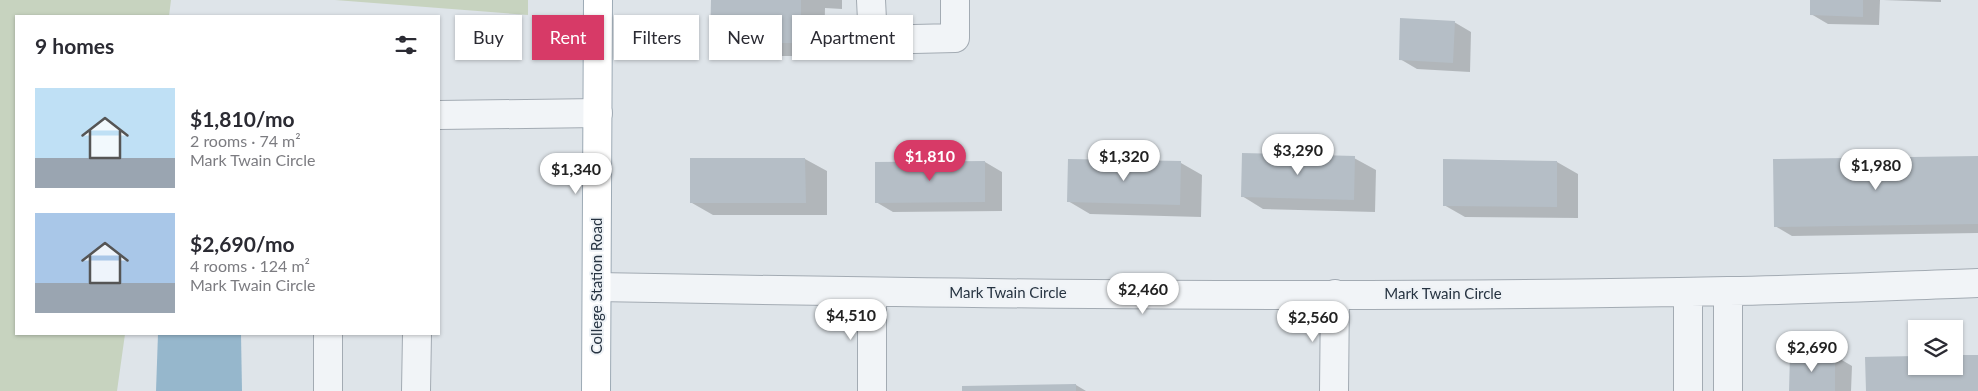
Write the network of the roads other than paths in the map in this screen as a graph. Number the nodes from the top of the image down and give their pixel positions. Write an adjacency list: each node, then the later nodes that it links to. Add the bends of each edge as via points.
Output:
1 (598, 0): 4 (main road, College Station Road)
2 (871, 0): 3 (street, via 873,40 955,38)
3 (955, 0)
4 (598, 112): 5 (street); 7 (main road, College Station Road)
5 (440, 115)
6 (1978, 282): 10 (street, Mark Twain Circle)
7 (597, 287): 8 (street, Mark Twain Circle); 16 (main road, College Station Road)
8 (872, 292): 11 (street, Mark Twain Circle); 17 (street)
9 (1688, 292): 10 (street, Mark Twain Circle); 11 (street, Mark Twain Circle); 19 (street)
10 (1728, 292): 20 (street)
11 (1335, 294): 18 (street)
12 (328, 335): 14 (street)
13 (417, 335): 15 (street)
14 (328, 391)
15 (416, 391)
16 (596, 391)
17 (872, 391)
18 (1334, 391)
19 (1688, 391)
20 (1728, 391)

